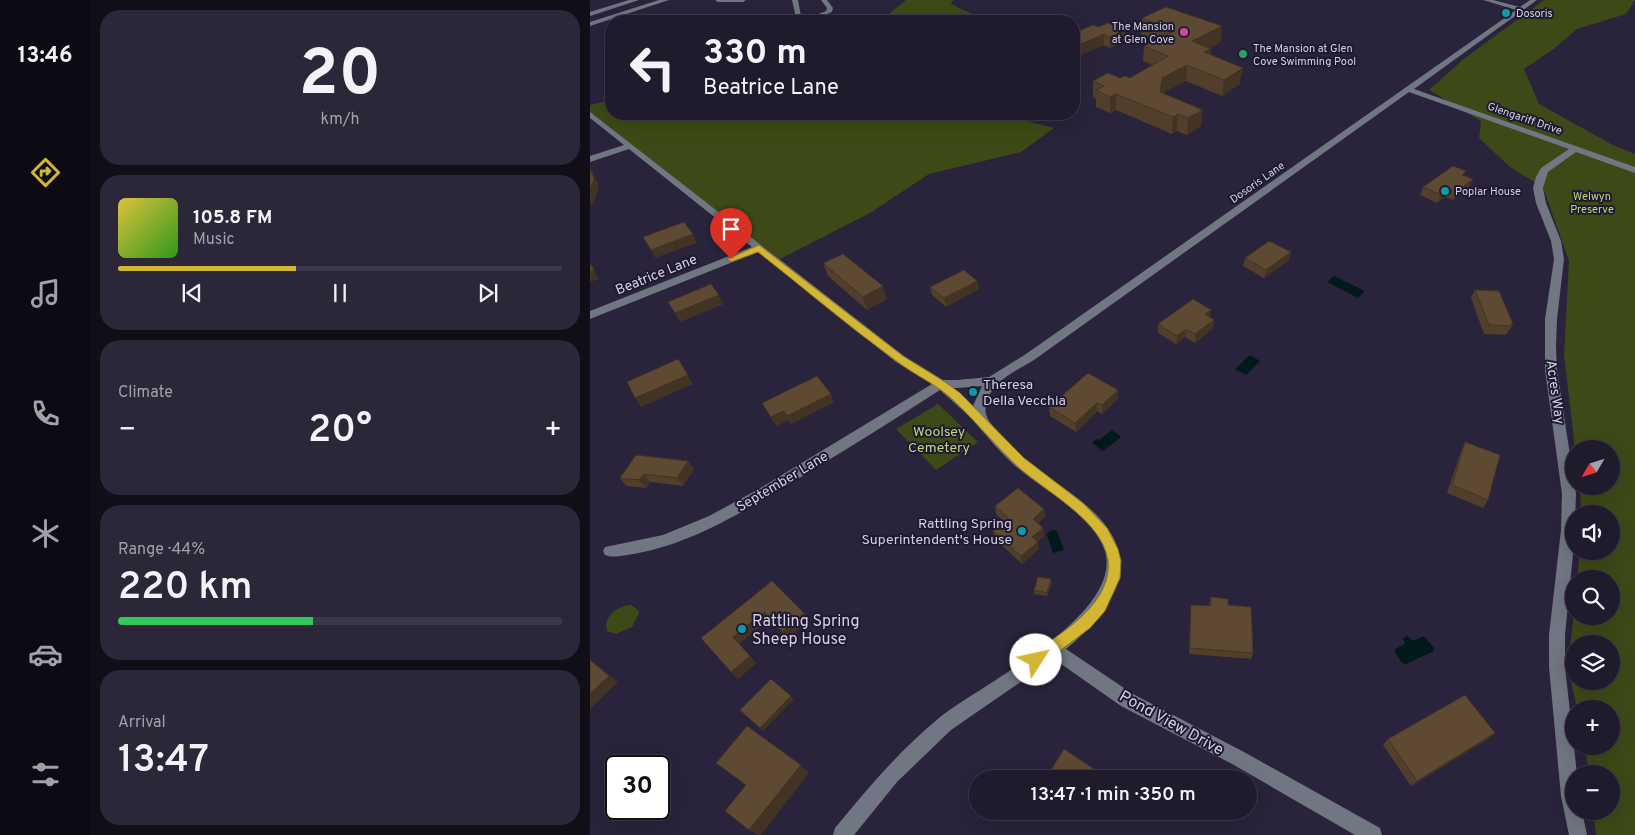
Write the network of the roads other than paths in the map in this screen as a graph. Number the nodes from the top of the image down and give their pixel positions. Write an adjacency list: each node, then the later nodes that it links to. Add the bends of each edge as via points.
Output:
1 (636, 0): 10 (street)
2 (666, 0): 11 (street)
3 (718, 0): 4 (street)
4 (743, 0)
5 (795, 0): 12 (street)
6 (824, 0): 13 (street, via 830,8 830,12)
7 (1486, 0): 9 (street)
8 (1534, 0): 9 (street, Dosoris Lane)
9 (1520, 9): 16 (street, Dosoris Lane)
10 (590, 14)
11 (618, 15)
12 (798, 15)
13 (824, 15)
14 (605, 19): 15 (street)
15 (590, 24)
16 (1408, 89): 19 (street, Glengariff Drive); 24 (street, Dosoris Lane)
17 (590, 114): 18 (street)
18 (629, 146): 20 (street); 22 (street)
19 (1576, 148): 21 (street, Glengariff Drive); 31 (street, Acres Way, via 1544,170 1538,188 1559,258 1551,319 1551,370 1569,494 1557,668 1570,796)
20 (590, 159)
21 (1635, 170)
22 (759, 248): 23 (street, Beatrice Lane); 25 (street, via 900,359)
23 (590, 315)
24 (992, 381): 25 (street); 26 (street, via 980,399)
25 (941, 384): 26 (street); 27 (street, September Lane, via 725,514 687,533 637,548)
26 (980, 420): 28 (street, via 1031,472 1079,508 1103,532 1111,549 1114,578 1100,606 1085,624)
27 (610, 551)
28 (1053, 649): 29 (street, via 947,722 896,769); 30 (street, Pond View Drive, via 1127,700 1238,758)
29 (842, 835)
30 (1373, 835)
31 (1578, 835)

